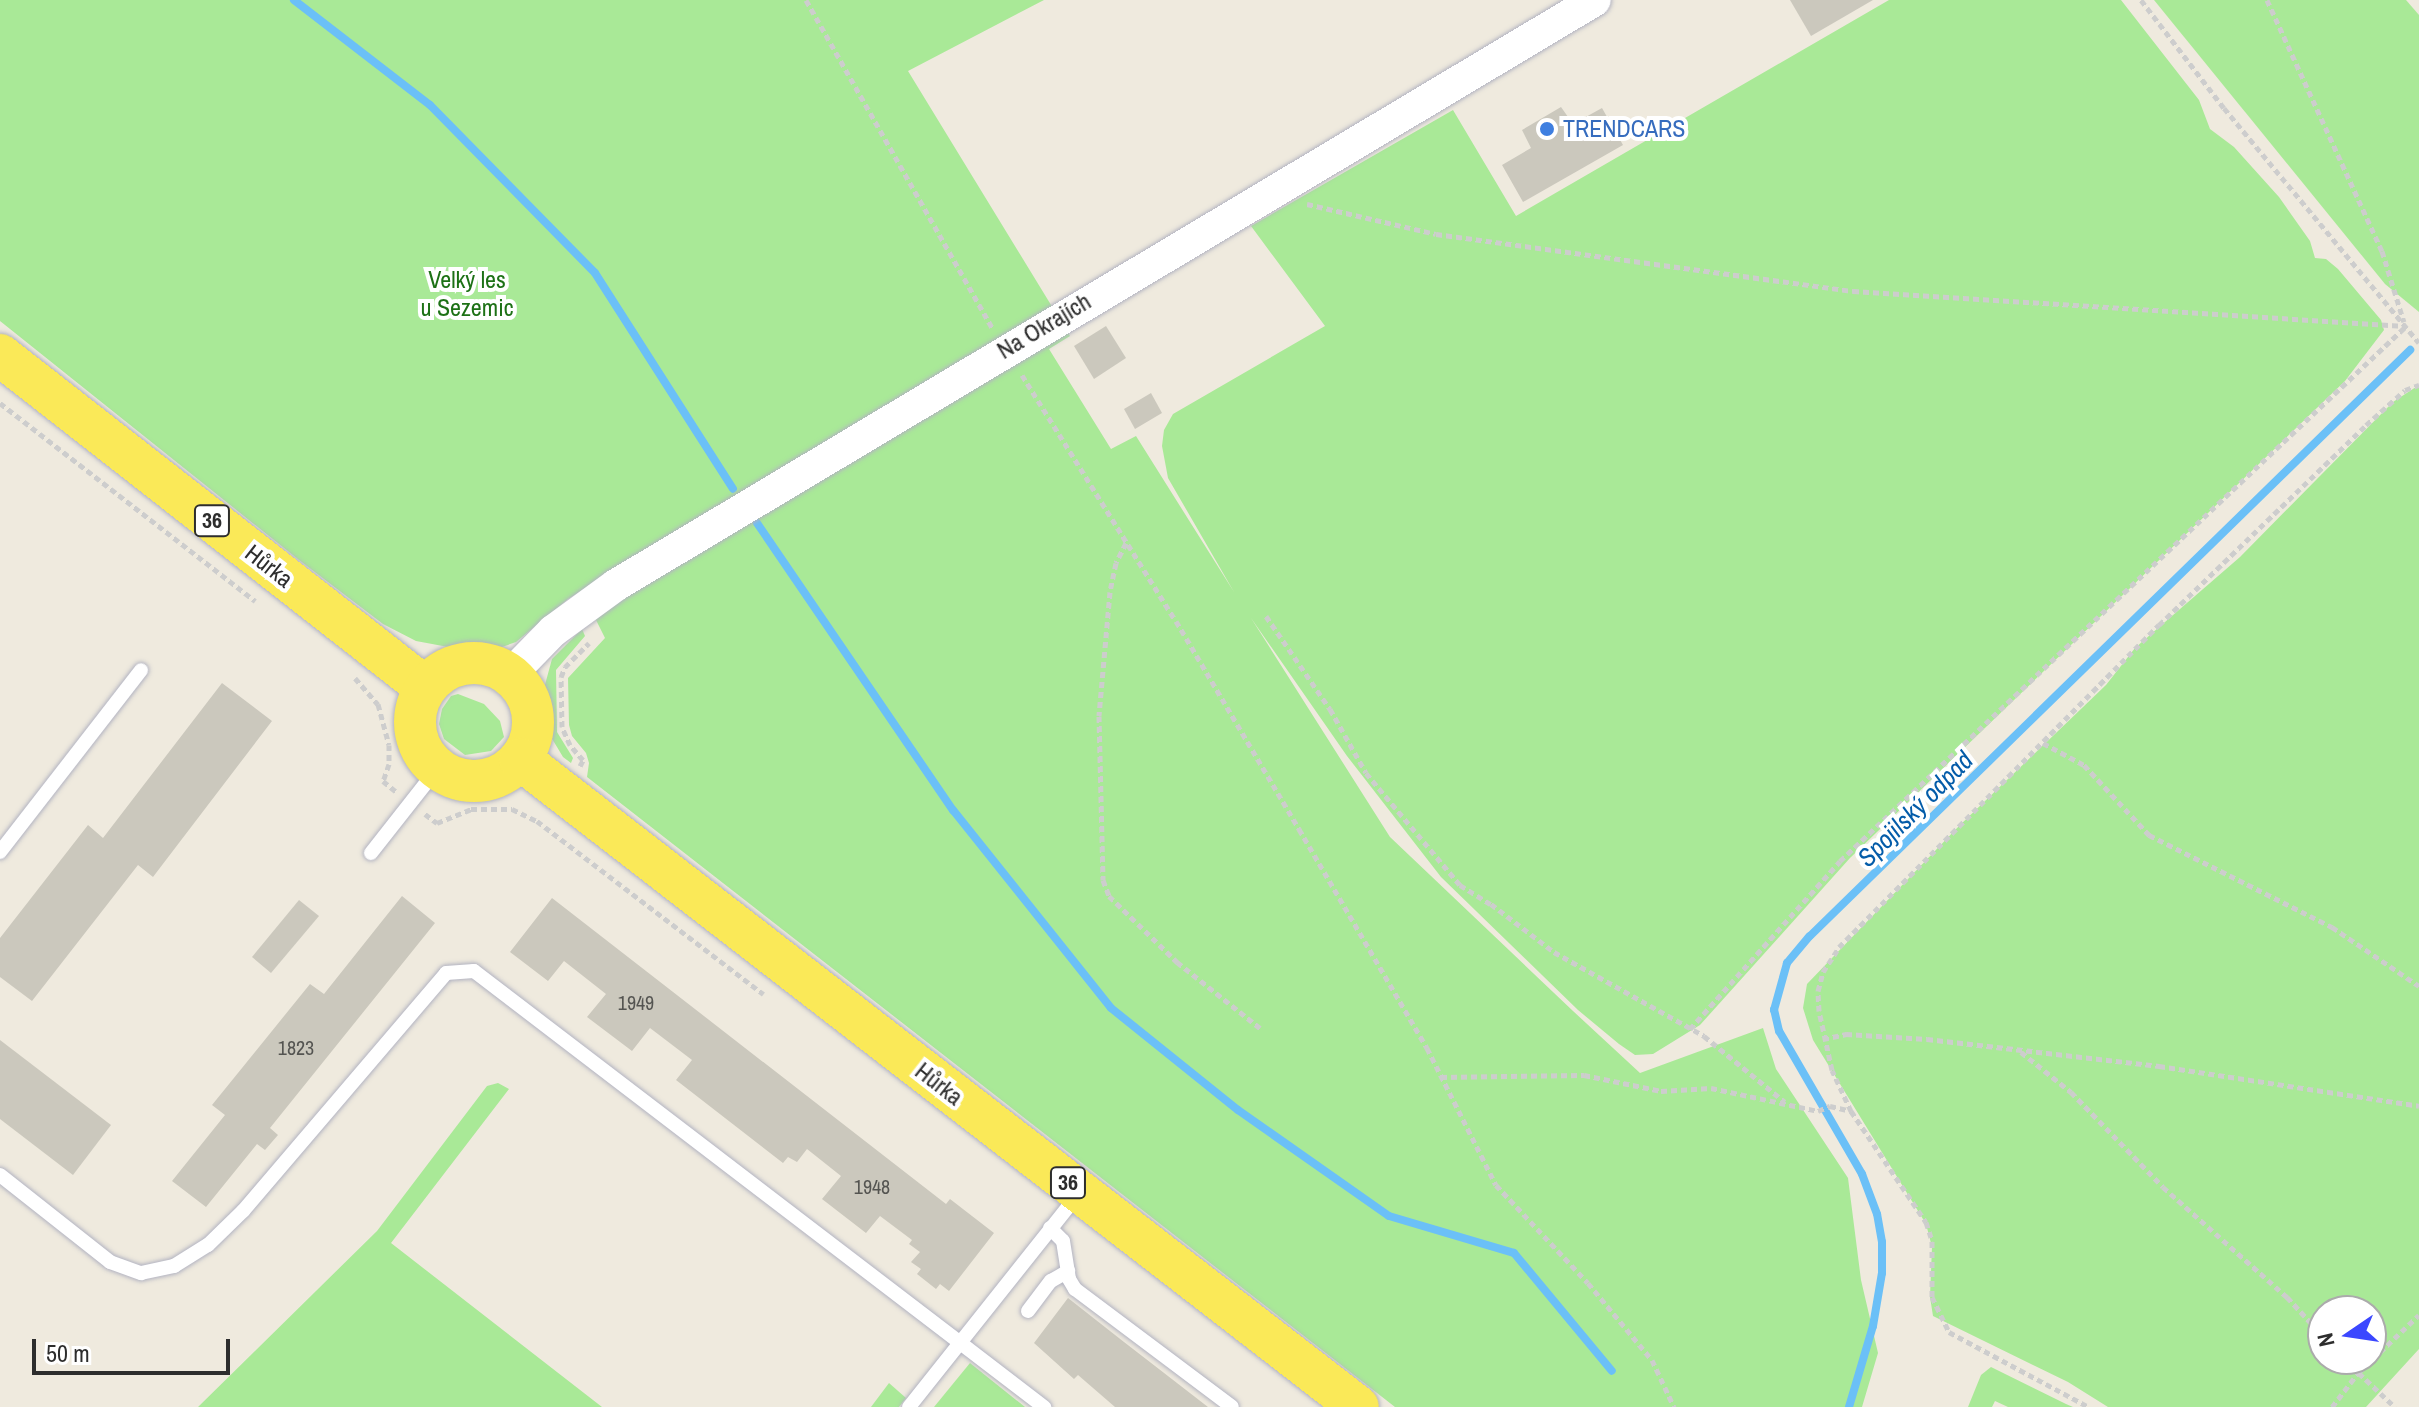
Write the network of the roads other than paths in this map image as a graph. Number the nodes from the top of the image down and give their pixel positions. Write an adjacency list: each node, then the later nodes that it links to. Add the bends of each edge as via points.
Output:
1 (1595, 0): 4 (street, Na Okrajích, via 578,610)
2 (0, 355): 5 (main road, Hůrka / 36)
3 (141, 670): 8 (lane)
4 (510, 675): 5 (main road, via 483,663 463,663 443,670); 6 (main road, via 526,694 533,714 532,735)
5 (425, 687): 7 (main road, via 415,708 414,729)
6 (520, 759): 7 (main road, via 498,776 478,781); 11 (main road, Hůrka / 36, via 549,806)
7 (437, 769): 9 (lane)
8 (0, 852)
9 (371, 853)
10 (0, 1175): 15 (lane, via 118,1266 141,1273 174,1266 208,1245 243,1211 446,973 474,971)
11 (1080, 1192): 12 (lane); 19 (main road, Hůrka / 36)
12 (1050, 1228): 13 (lane, via 1063,1241); 15 (lane)
13 (1068, 1271): 14 (lane, via 1051,1281); 18 (lane, via 1075,1289)
14 (1028, 1311)
15 (961, 1342): 16 (lane); 17 (lane)
16 (909, 1407)
17 (1044, 1407)
18 (1232, 1407)
19 (1358, 1407)

